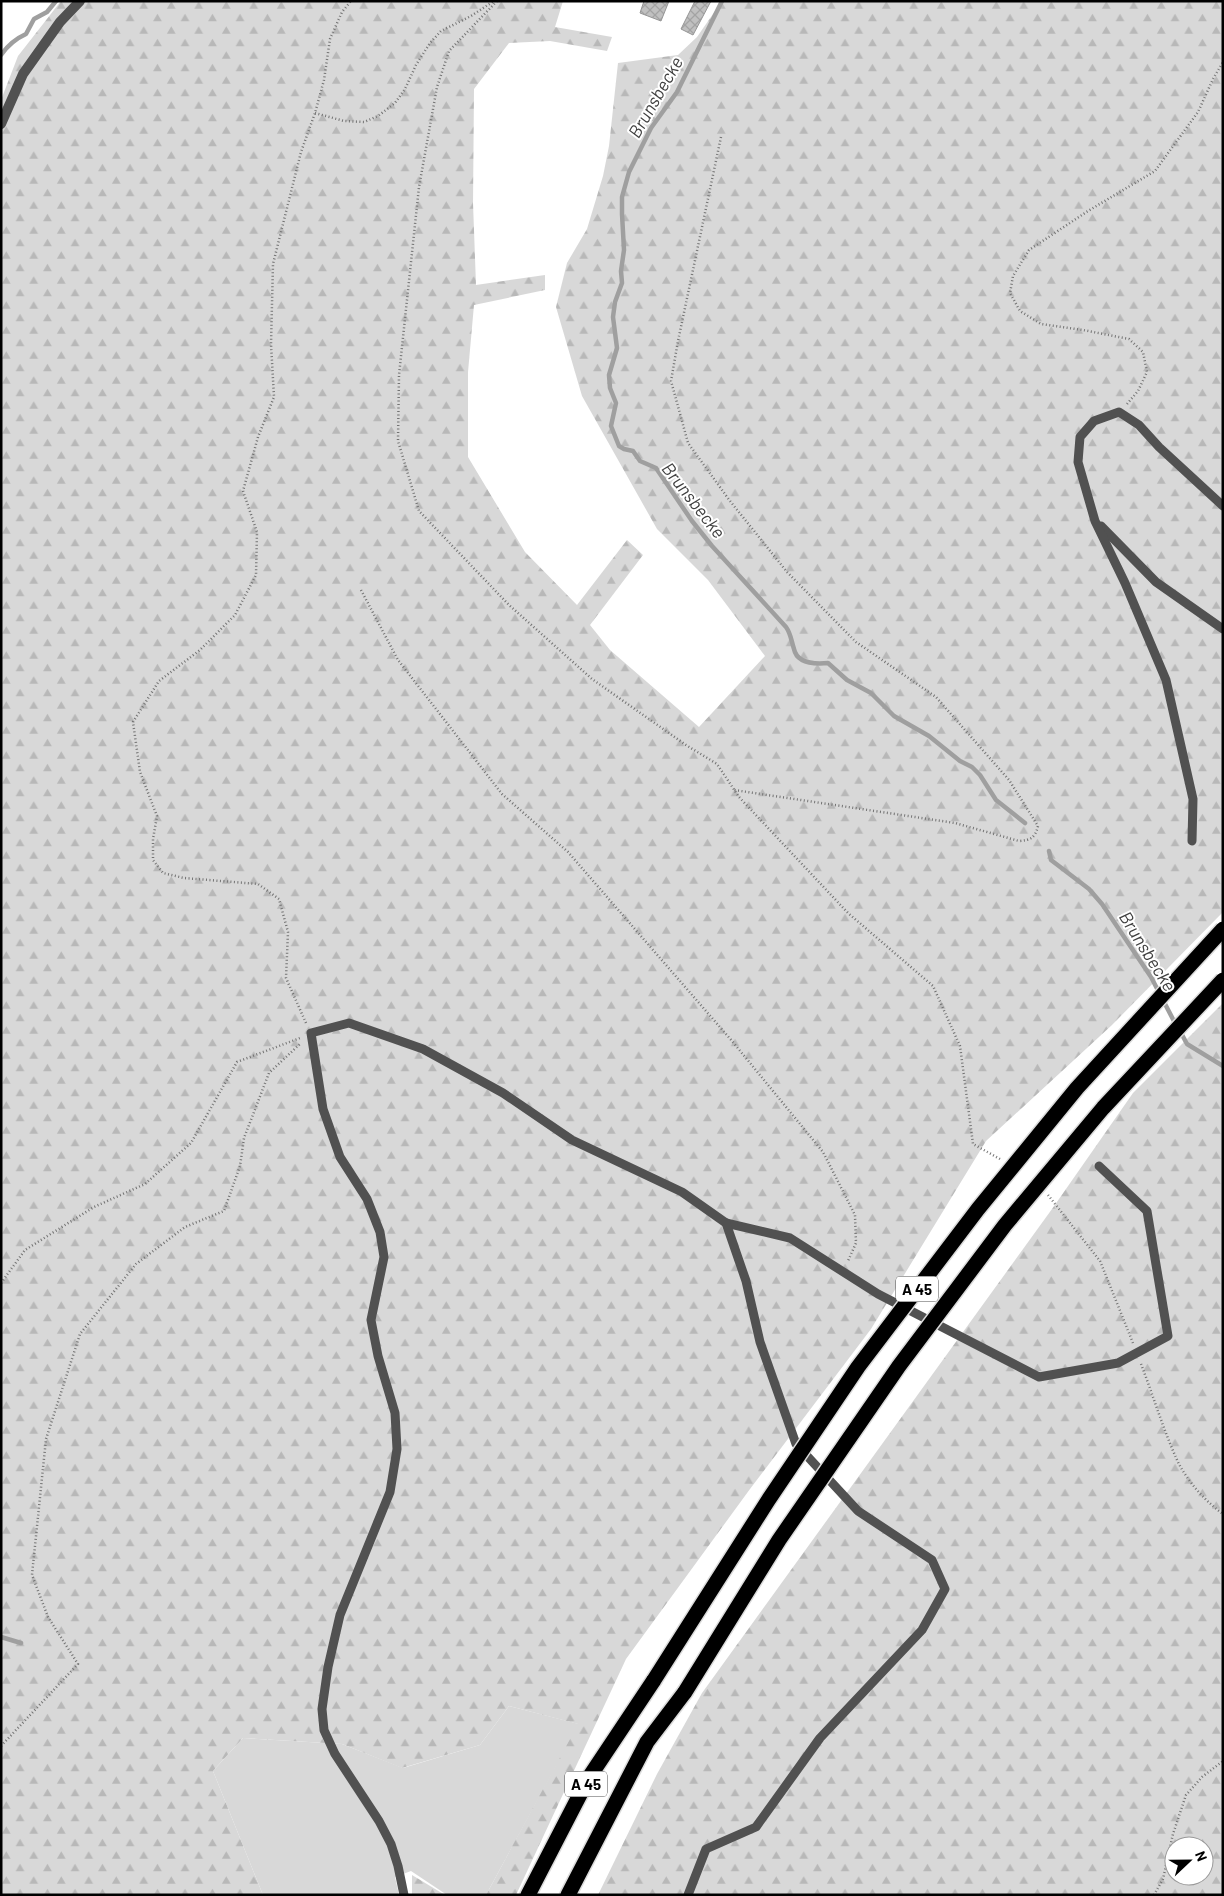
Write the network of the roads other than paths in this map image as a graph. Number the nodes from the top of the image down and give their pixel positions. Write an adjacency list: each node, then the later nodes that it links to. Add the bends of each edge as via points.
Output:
1 (80, 1): 2 (street, via 60,22 23,74)
2 (1, 124)
3 (1223, 506): 4 (lane, via 1140,425 1119,412 1094,421 1080,437 1078,462)
4 (1095, 521): 5 (lane, via 1156,582); 6 (lane, via 1166,680 1193,799)
5 (1223, 629)
6 (1192, 841)
7 (1223, 929): 12 (highway, A 45, bridge, via 1076,1088 972,1216 858,1366 588,1780)
8 (1223, 980): 13 (highway, A 45, bridge, via 1103,1108 1005,1225 899,1366 779,1540 685,1692 647,1742)
9 (1099, 1166): 10 (lane, via 1147,1211 1168,1336 1118,1363 1039,1377 878,1294 790,1238)
10 (726, 1222): 11 (lane, via 682,1192 572,1140 504,1094 423,1049 349,1023 311,1033 323,1109 340,1157 367,1199 380,1232 384,1257 371,1320 395,1413 397,1449 390,1492 340,1615 322,1709 324,1730 335,1754 391,1844); 14 (lane, via 746,1281 760,1342 796,1444 858,1511 932,1560 945,1589 922,1630 820,1738 756,1827 706,1849)
11 (404, 1895)
12 (528, 1895)
13 (568, 1895)
14 (688, 1895)

